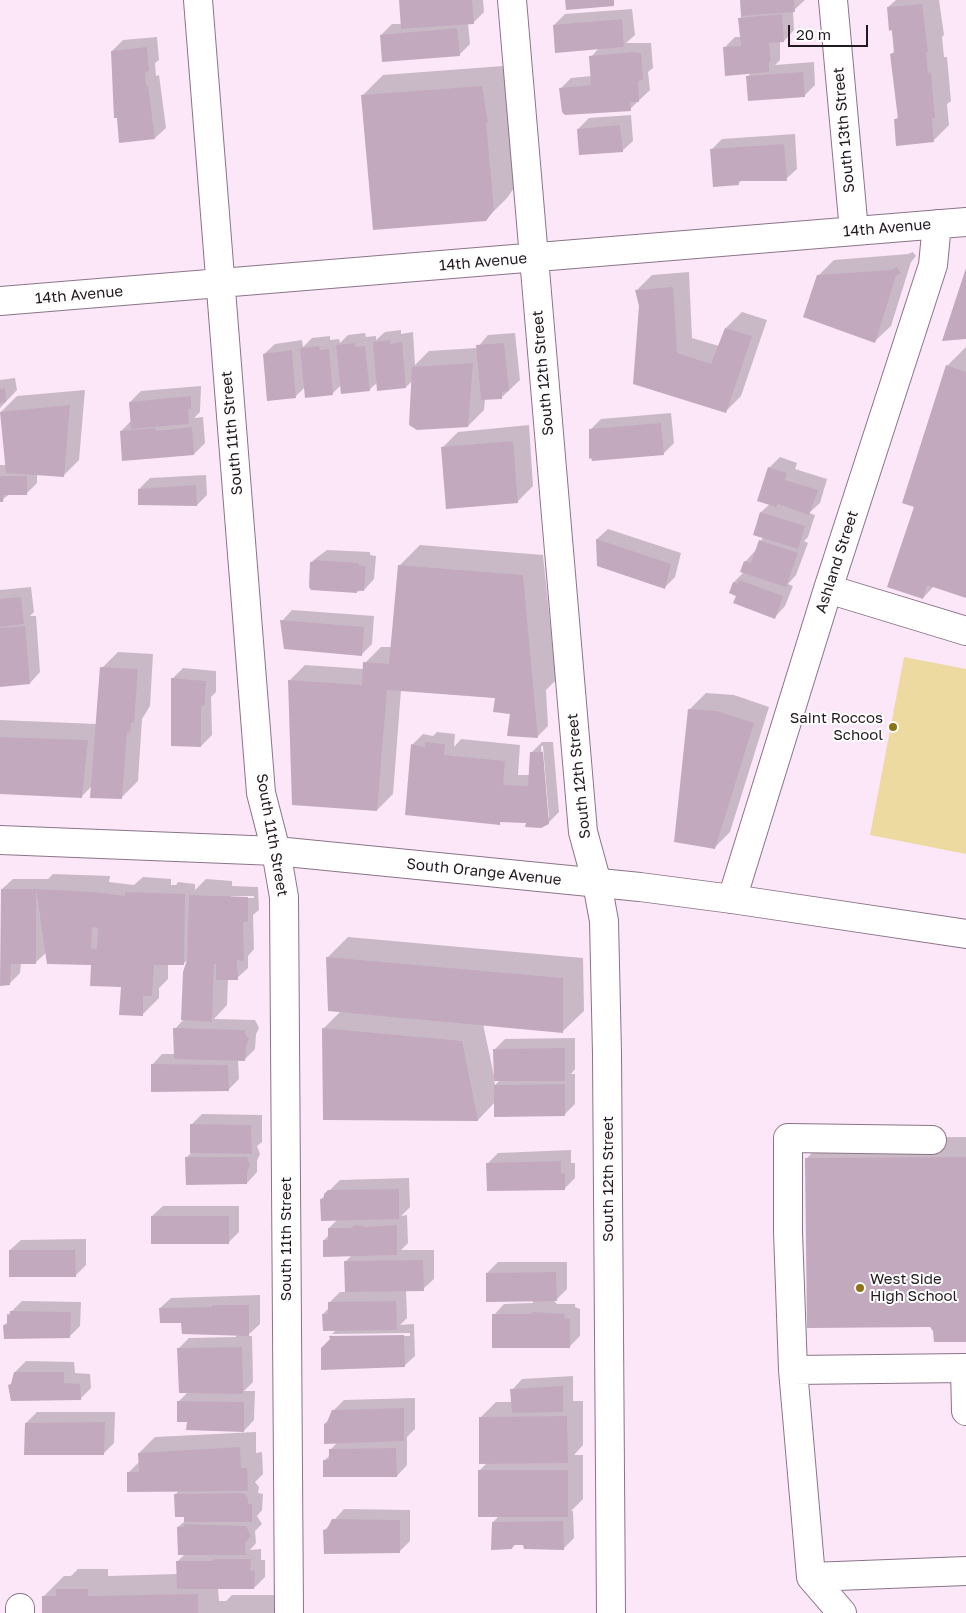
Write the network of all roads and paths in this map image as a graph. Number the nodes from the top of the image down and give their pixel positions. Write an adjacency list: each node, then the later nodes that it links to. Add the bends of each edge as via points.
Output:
1 (198, 0): 8 (street, South 11th Street)
2 (512, 0): 7 (street, South 12th Street)
3 (833, 0): 6 (street, South 13th Street)
4 (966, 222): 5 (street, 14th Avenue)
5 (937, 224): 6 (street, 14th Avenue); 10 (street, Ashland Street, via 934,265)
6 (854, 231): 7 (street, 14th Avenue)
7 (533, 257): 8 (street, 14th Avenue); 14 (street, South 12th Street, via 583,832)
8 (220, 284): 9 (street, 14th Avenue); 13 (street, South 11th Street, via 261,793)
9 (0, 301)
10 (828, 589): 11 (street); 15 (street, Ashland Street)
11 (966, 631)
12 (0, 840): 13 (street, South Orange Avenue)
13 (276, 851): 14 (street, South Orange Avenue); 22 (street, South 11th Street, via 284,897)
14 (597, 883): 15 (street, South Orange Avenue); 23 (street, South 12th Street, via 604,921 607,1053)
15 (732, 898): 16 (street, South Orange Avenue)
16 (966, 934)
17 (932, 1140): 18 (street, via 788,1138)
18 (793, 1370): 19 (street, via 965,1368); 21 (street)
19 (966, 1411)
20 (966, 1571): 21 (street)
21 (811, 1577): 24 (street)
22 (289, 1613)
23 (610, 1613)
24 (842, 1613)

